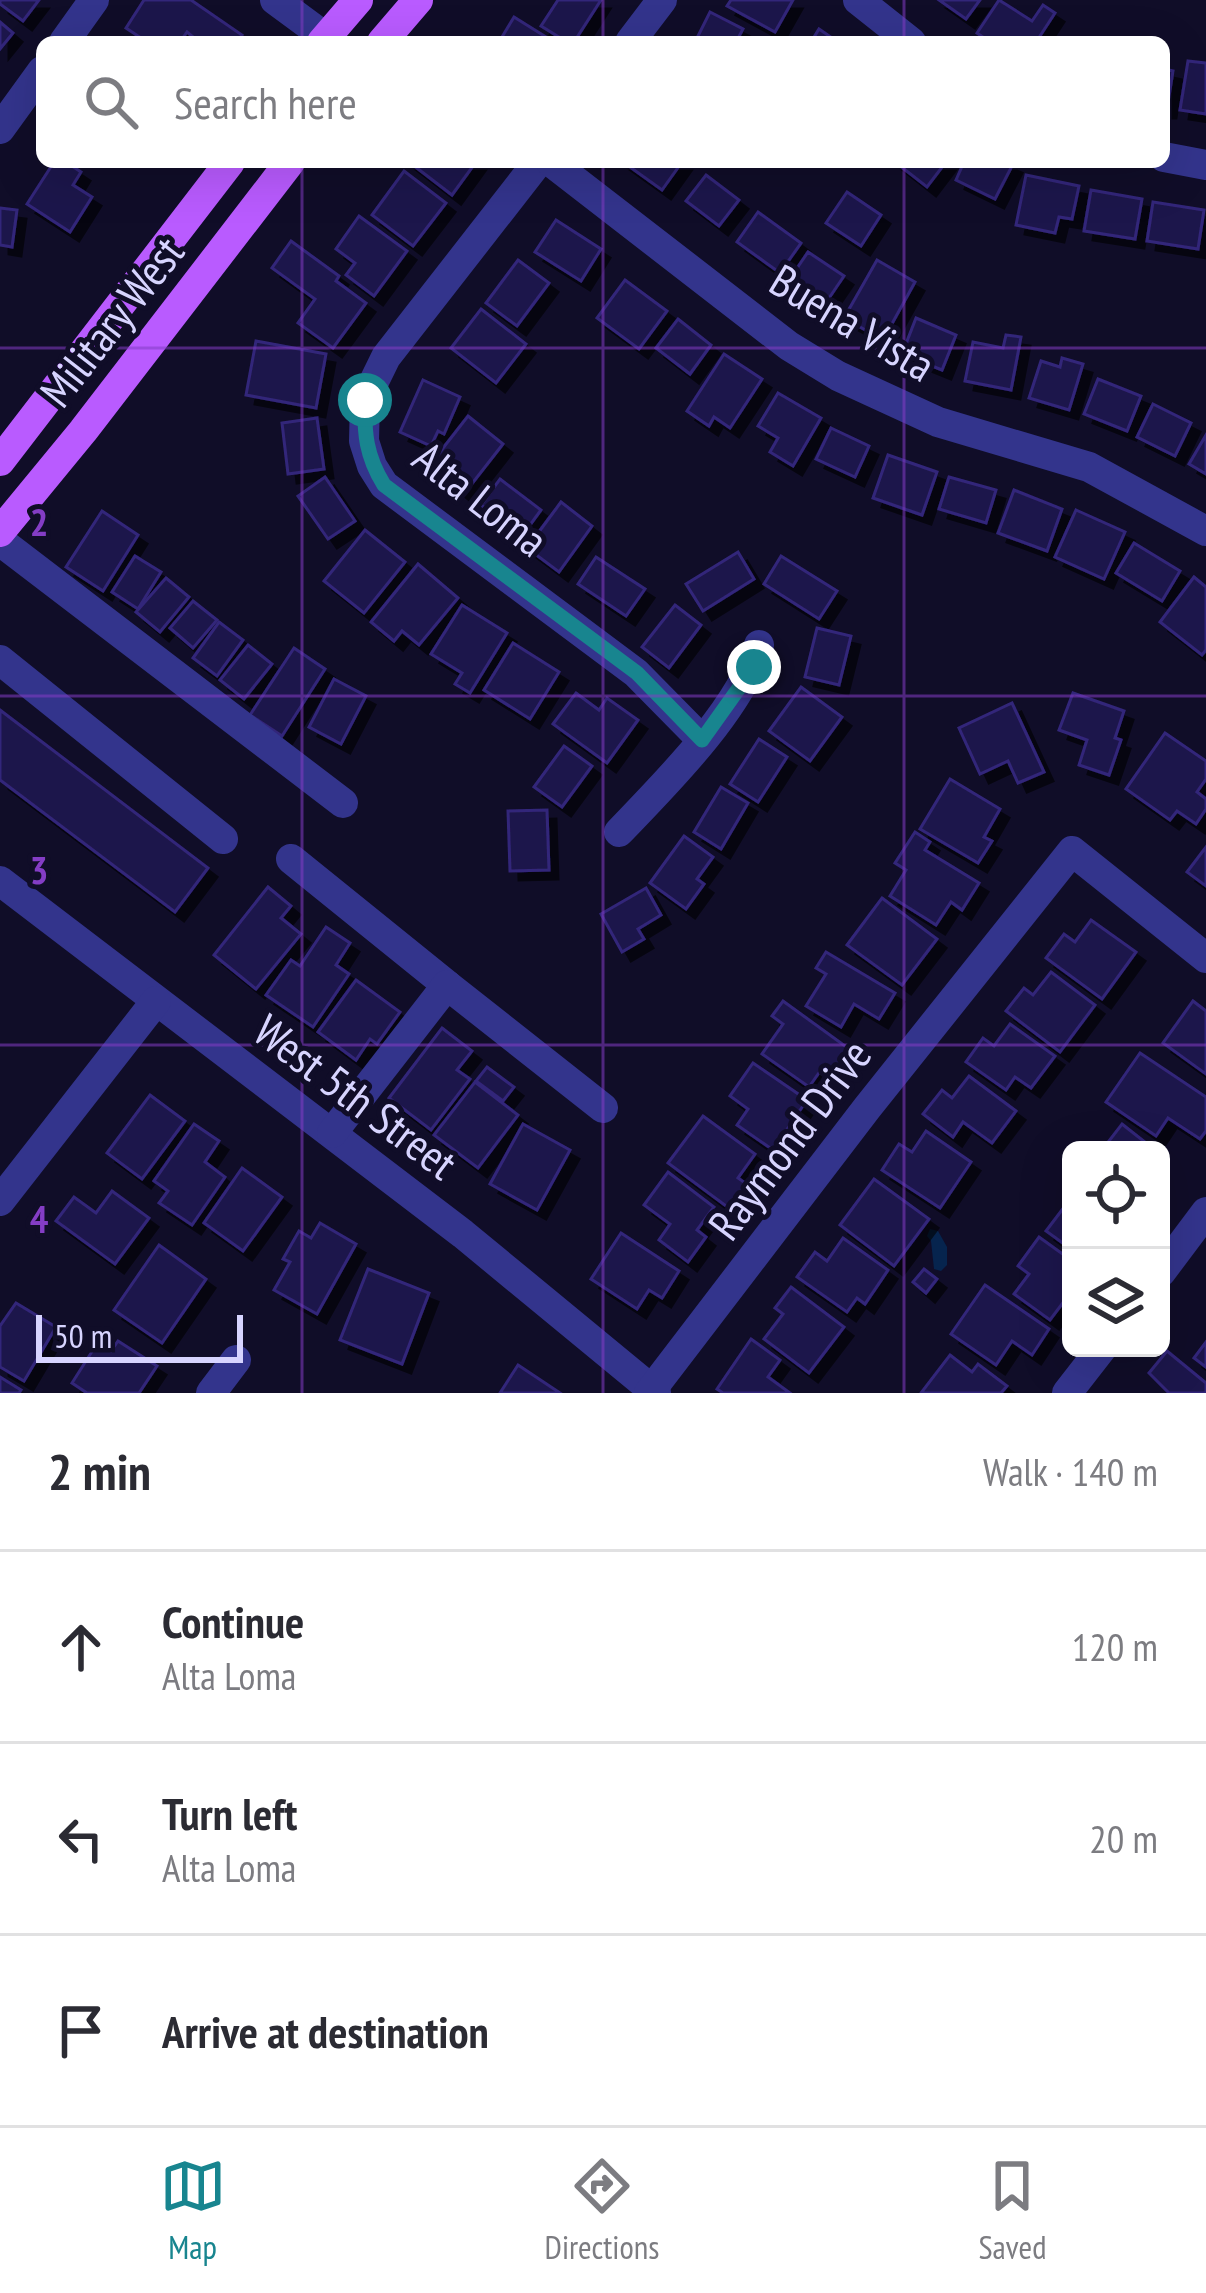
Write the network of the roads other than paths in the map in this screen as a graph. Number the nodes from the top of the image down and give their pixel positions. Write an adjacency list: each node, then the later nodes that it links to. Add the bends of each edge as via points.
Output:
1 (94, 0): 7 (street)
2 (275, 0): 8 (street)
3 (358, 0): 9 (main road)
4 (418, 0): 10 (main road)
5 (662, 0): 11 (street)
6 (858, 0): 12 (street)
7 (68, 36)
8 (322, 36)
9 (330, 36)
10 (387, 36)
11 (635, 36)
12 (903, 36)
13 (36, 79): 14 (street)
14 (0, 129)
15 (1170, 159): 16 (street)
16 (1206, 165)
17 (225, 168): 21 (main road, Military West)
18 (285, 168): 23 (main road, Military West)
19 (533, 168): 27 (street, Alta Loma, via 386,357 365,400 364,441 384,485 637,673)
20 (559, 168): 22 (street, Buena Vista, via 838,376 938,422 1089,467)
21 (0, 461)
22 (1206, 531)
23 (0, 532)
24 (0, 541): 28 (street)
25 (759, 645): 27 (street, via 754,667)
26 (0, 660): 30 (street)
27 (702, 740): 29 (street)
28 (343, 803)
29 (619, 832)
30 (224, 839)
31 (291, 860): 34 (street)
32 (0, 881): 35 (street, West 5th Street)
33 (1206, 958): 43 (street, Raymond Drive, via 1072,851)
34 (448, 986): 36 (street); 37 (street)
35 (156, 1001): 37 (street, West 5th Street); 38 (street)
36 (603, 1108)
37 (332, 1133): 43 (street, West 5th Street)
38 (0, 1201)
39 (1206, 1212): 40 (street)
40 (1170, 1260)
41 (1095, 1357): 45 (street)
42 (236, 1360): 44 (street)
43 (653, 1392)
44 (211, 1393)
45 (1067, 1393)

